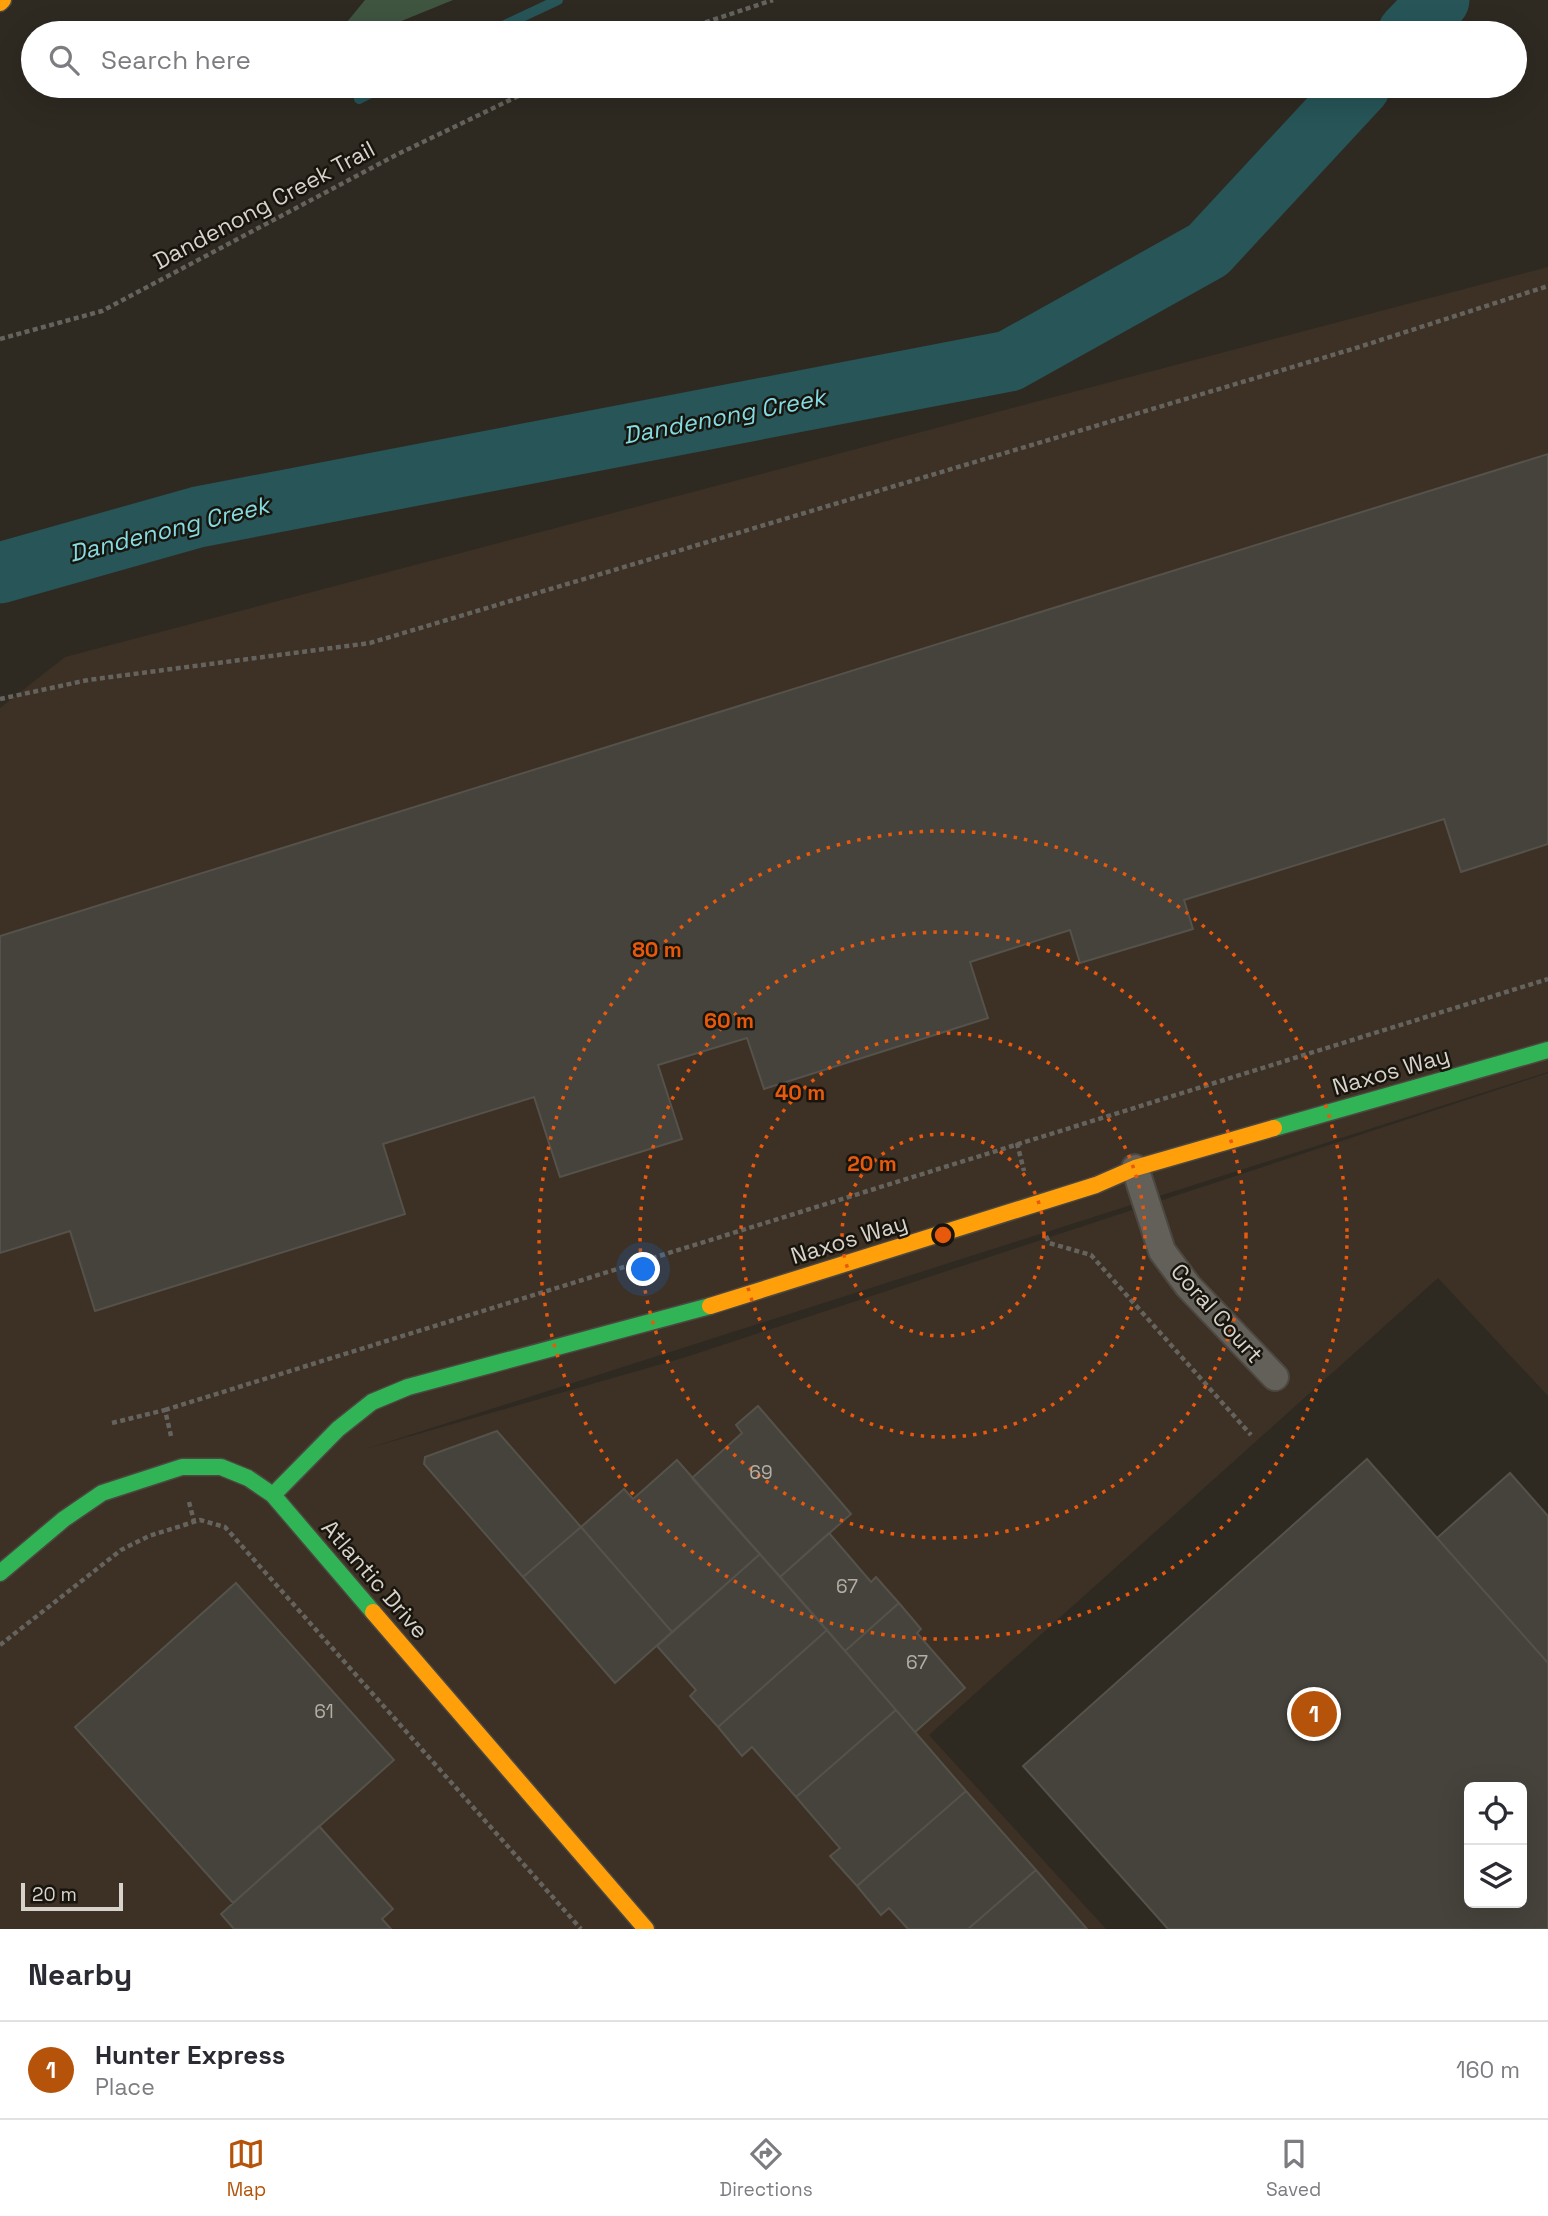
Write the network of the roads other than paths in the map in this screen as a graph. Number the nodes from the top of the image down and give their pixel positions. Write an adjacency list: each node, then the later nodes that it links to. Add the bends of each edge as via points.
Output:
1 (1548, 1050): 2 (street, Naxos Way)
2 (1135, 1168): 3 (street, Coral Court, via 1162,1251 1188,1286); 4 (street, Naxos Way, via 1097,1185 674,1317 408,1387 372,1402 355,1415)
3 (1275, 1377)
4 (273, 1495): 5 (street, Atlantic Drive, via 221,1467 183,1467 102,1493); 6 (street, Atlantic Drive)
5 (0, 1573)
6 (646, 1929)

